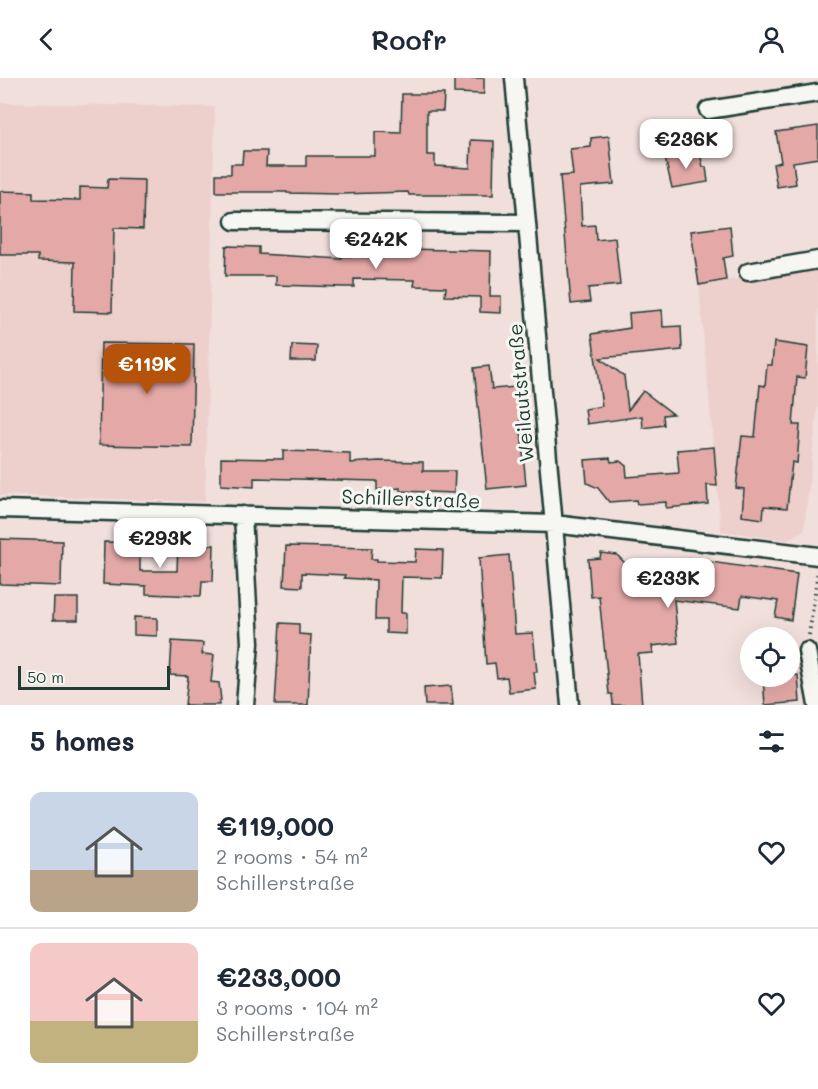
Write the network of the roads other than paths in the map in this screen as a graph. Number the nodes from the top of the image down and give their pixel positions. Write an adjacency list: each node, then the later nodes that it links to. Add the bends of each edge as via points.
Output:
1 (514, 78): 5 (street, Weilautstraße)
2 (818, 93): 3 (street)
3 (708, 110)
4 (234, 220): 5 (street)
5 (527, 223): 10 (street, Weilautstraße)
6 (818, 260): 7 (street)
7 (748, 272)
8 (0, 509): 9 (street, Schillerstraße)
9 (243, 514): 10 (street, Schillerstraße); 13 (street, via 250,643)
10 (554, 524): 11 (street, Schillerstraße); 14 (street, Weilautstraße)
11 (818, 556)
12 (807, 651): 15 (street)
13 (245, 705)
14 (570, 705)
15 (817, 705)

